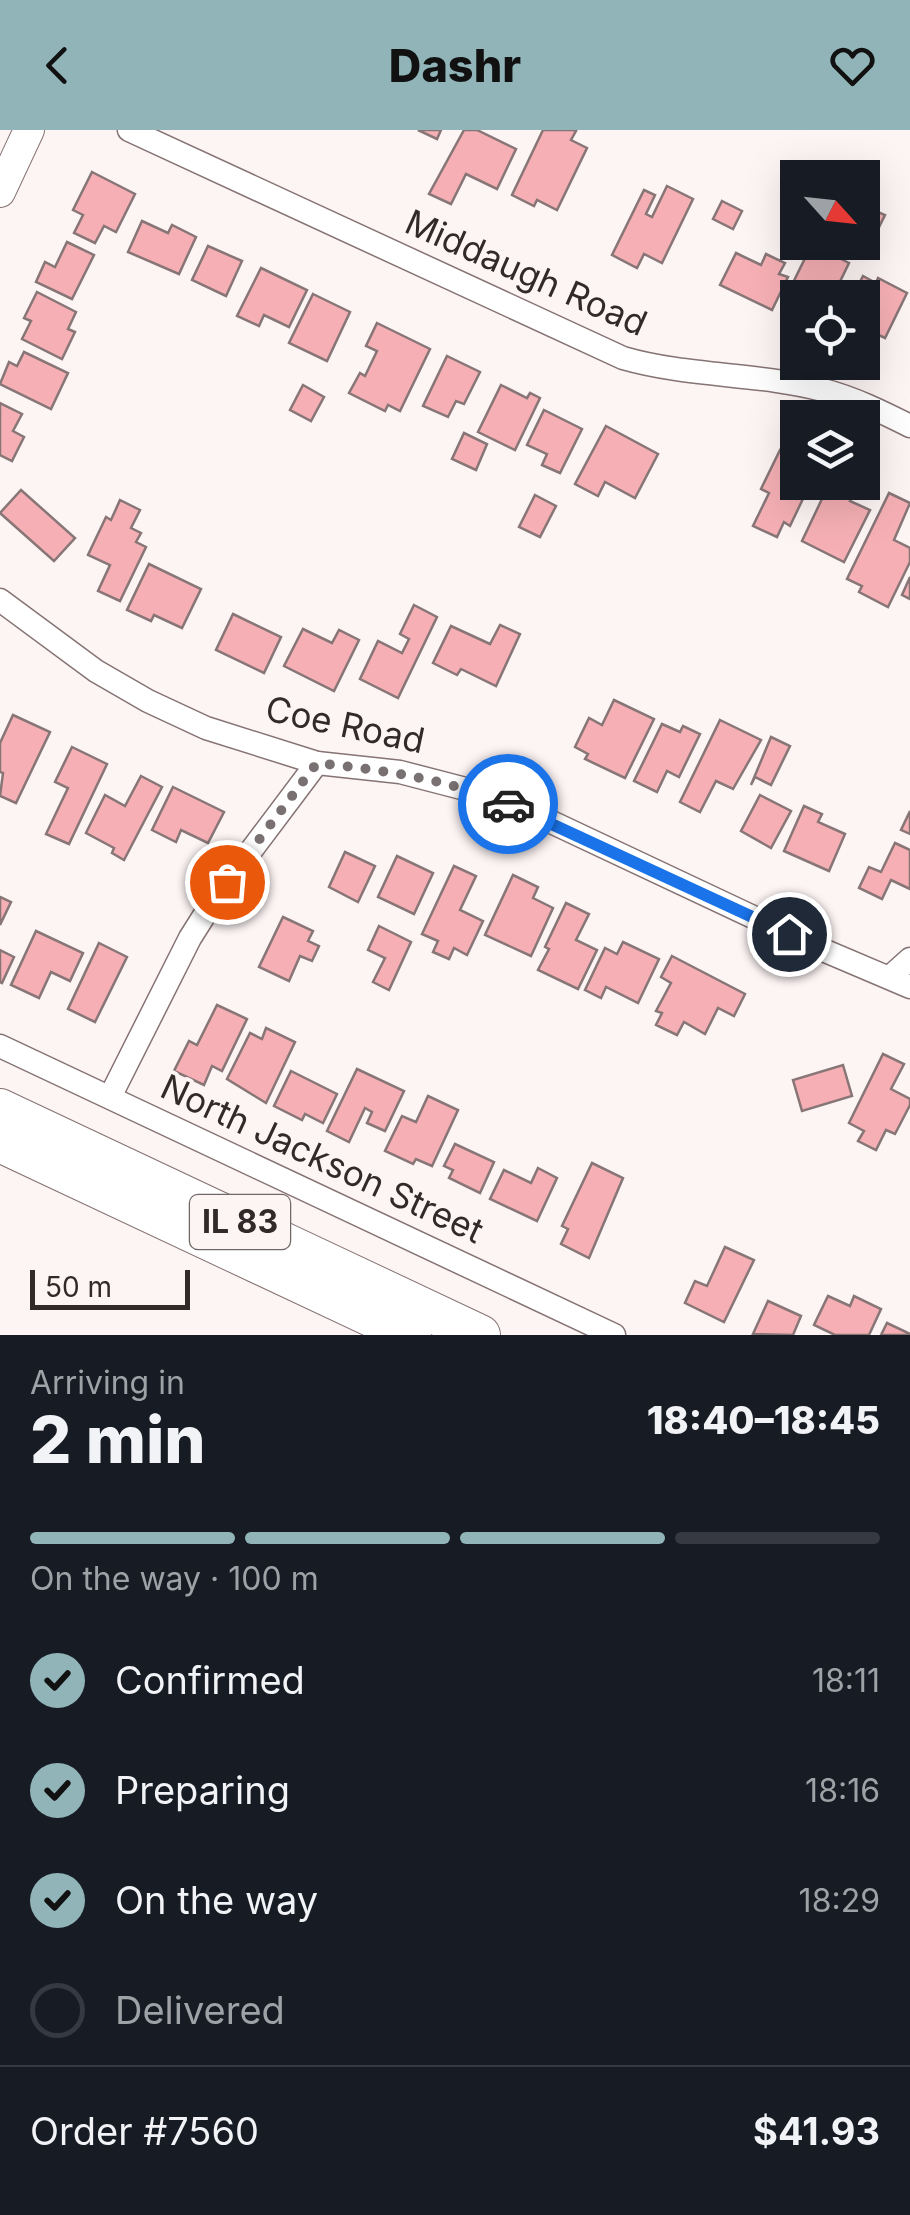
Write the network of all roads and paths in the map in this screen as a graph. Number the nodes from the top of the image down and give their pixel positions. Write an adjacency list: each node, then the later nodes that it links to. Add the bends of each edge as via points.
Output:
1 (29, 130): 3 (main road)
2 (129, 130): 4 (street, Middaugh Road, via 623,358 821,389)
3 (0, 192)
4 (910, 426)
5 (0, 600): 6 (street, Coe Road, via 148,701 206,728)
6 (317, 763): 8 (street, Coe Road, via 400,772 477,792); 10 (street, via 190,938)
7 (910, 959): 8 (street)
8 (900, 982)
9 (0, 1046): 10 (street, North Jackson Street)
10 (110, 1098): 15 (street, North Jackson Street)
11 (0, 1109): 14 (highway, IL 83)
12 (0, 1142): 13 (highway, IL 83)
13 (410, 1335)
14 (480, 1335)
15 (614, 1335)

